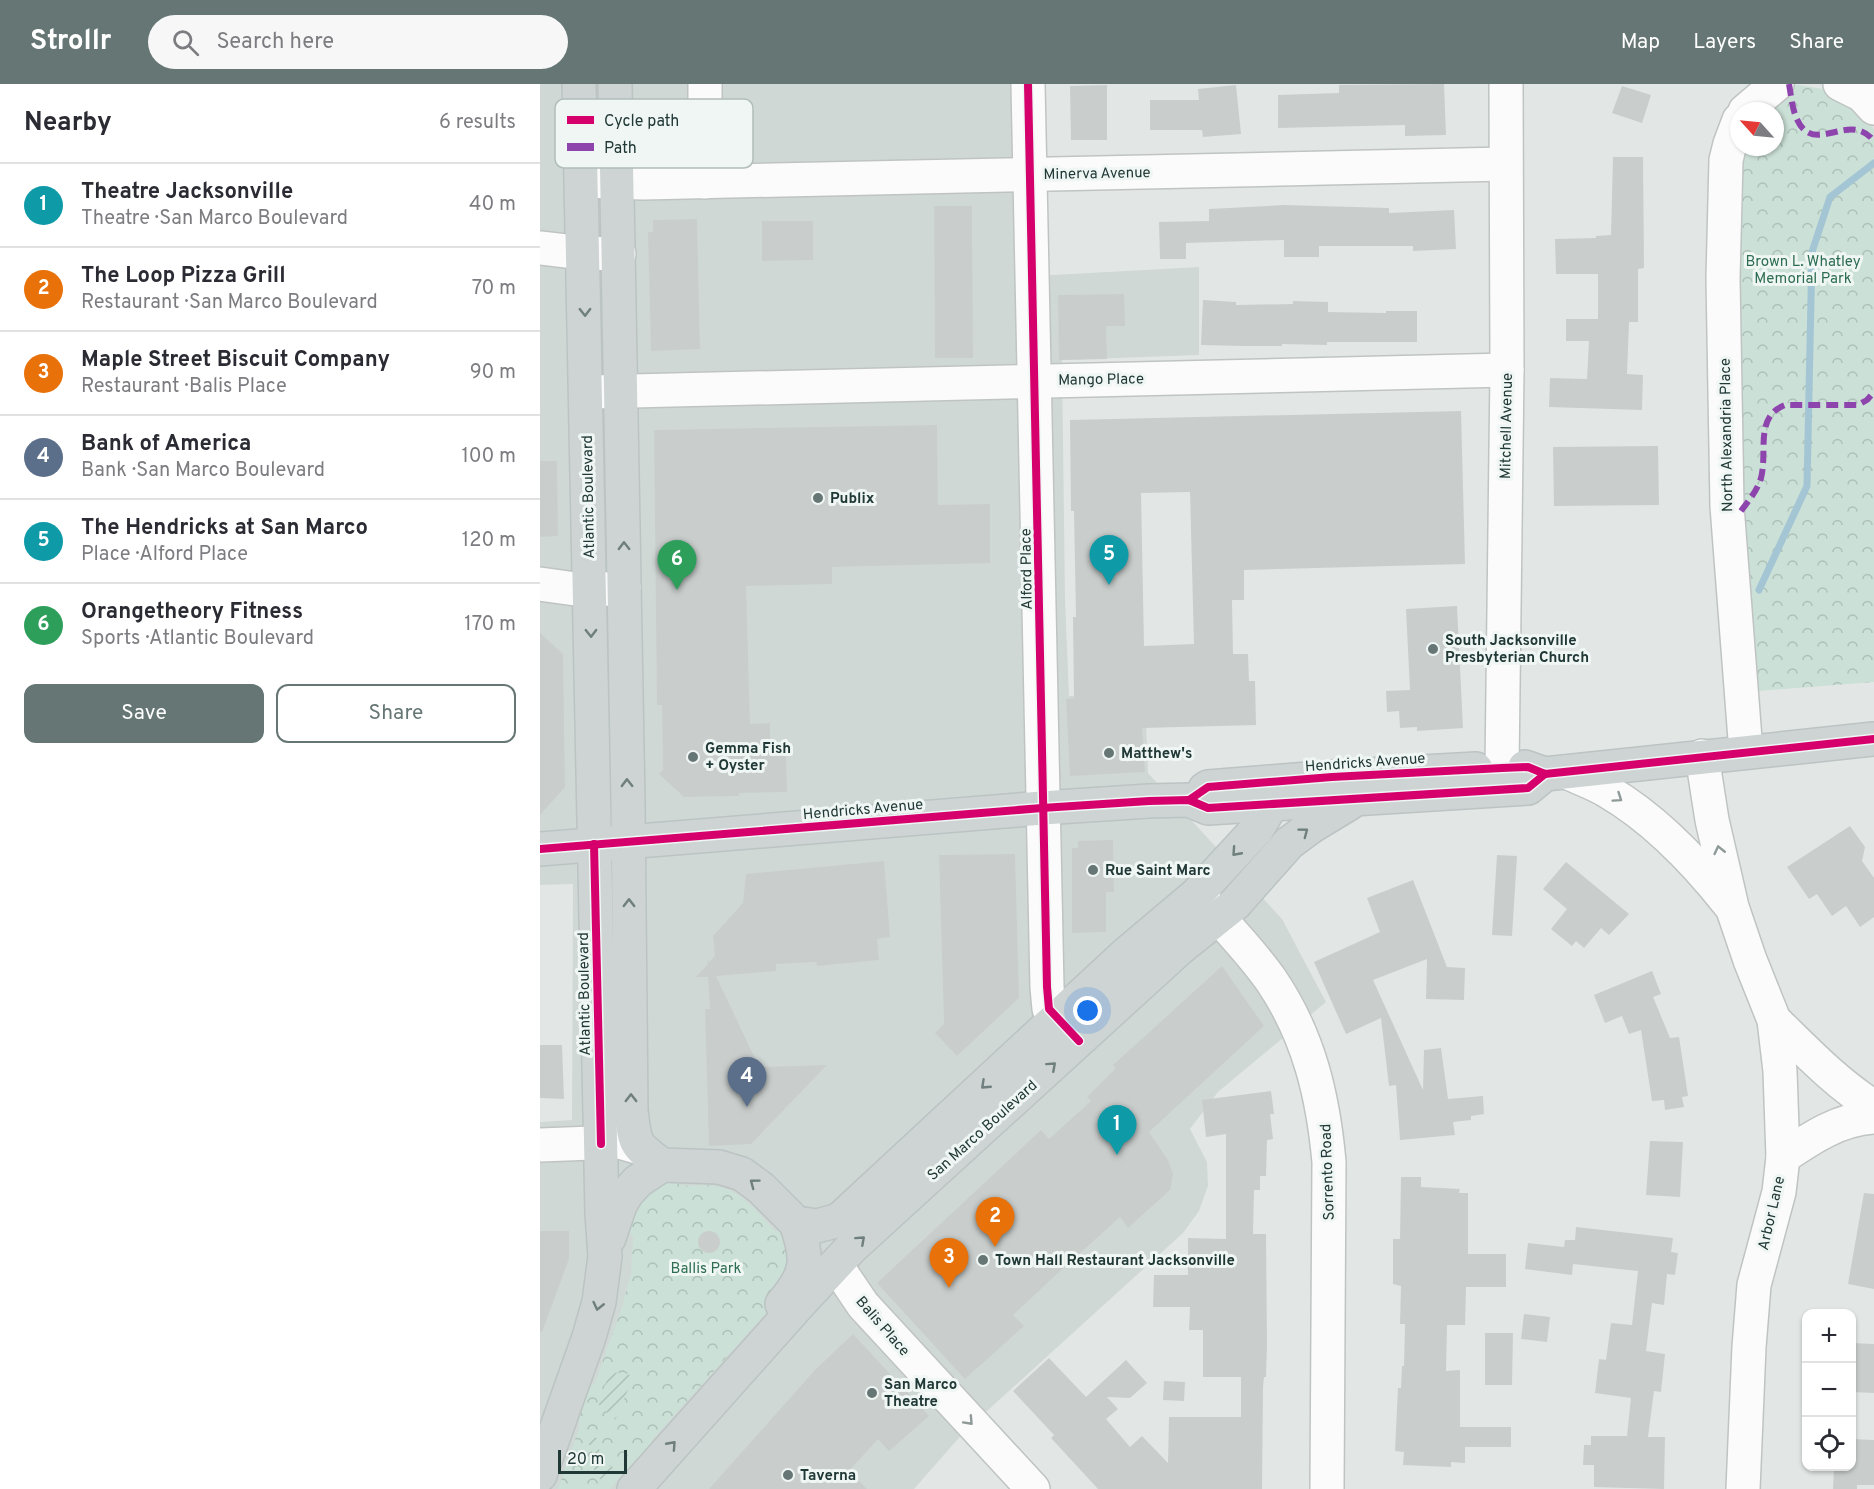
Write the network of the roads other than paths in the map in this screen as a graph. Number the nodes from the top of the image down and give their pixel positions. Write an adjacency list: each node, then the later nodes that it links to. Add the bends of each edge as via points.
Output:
1 (579, 84): 7 (main road, Atlantic Boulevard)
2 (615, 84): 8 (main road)
3 (1028, 84): 16 (street, Alford Place)
4 (1506, 84): 12 (street, Mitchell Avenue)
5 (1777, 84): 9 (street)
6 (1840, 84): 10 (street, via 1862,95)
7 (579, 99)
8 (615, 99)
9 (1756, 102)
10 (1874, 108)
11 (1730, 144): 31 (street, North Alexandria Place, via 1726,160 1723,278 1726,506)
12 (1505, 164): 16 (street, Minerva Avenue); 23 (street, Mitchell Avenue)
13 (582, 168): 17 (main road, Atlantic Boulevard)
14 (617, 168): 19 (main road)
15 (705, 168): 18 (street)
16 (1030, 175): 18 (street, Minerva Avenue); 24 (street, Alford Place)
17 (582, 181): 19 (street, Minerva Avenue); 21 (main road, Atlantic Boulevard)
18 (705, 182): 19 (street, Minerva Avenue)
19 (617, 183): 22 (main road)
20 (540, 248): 21 (street)
21 (584, 253): 22 (street); 26 (main road, Atlantic Boulevard, one-way to 26)
22 (619, 254): 25 (main road)
23 (1507, 370): 24 (street, Mango Place); 33 (street, Mitchell Avenue)
24 (1035, 381): 25 (street, Mango Place); 39 (street, Alford Place)
25 (621, 391): 26 (street, Mango Place); 28 (main road, one-way to 25)
26 (586, 392): 29 (main road, Atlantic Boulevard)
27 (540, 584): 29 (street)
28 (624, 587): 29 (street); 40 (main road, one-way to 28)
29 (590, 591): 41 (main road, Atlantic Boulevard, one-way to 41)
30 (1874, 739): 31 (main road, Hendricks Avenue)
31 (1746, 752): 32 (main road, Hendricks Avenue)
32 (1702, 756): 34 (main road, Hendricks Avenue); 44 (street, Arbor Lane, one-way to 32)
33 (1502, 768): 34 (main road, Hendricks Avenue, via 1528,767); 35 (main road, Hendricks Avenue)
34 (1555, 773): 37 (main road, Hendricks Avenue, via 1528,788); 44 (street, Arbor Lane, one-way to 44, via 1605,790 1644,817 1713,883)
35 (1332, 777): 36 (main road, Hendricks Avenue, via 1208,787); 38 (main road, San Marco Boulevard, via 1285,789)
36 (1189, 800): 38 (main road, Hendricks Avenue, via 1208,808); 39 (main road, Hendricks Avenue)
37 (1356, 800): 38 (main road, Hendricks Avenue); 43 (main road, San Marco Boulevard, one-way to 37, via 1235,904 1289,843)
38 (1271, 806): 43 (main road, San Marco Boulevard, one-way to 43)
39 (1042, 808): 40 (main road, Hendricks Avenue); 46 (street, Alford Place, via 1049,1009)
40 (628, 842): 41 (main road, Hendricks Avenue); 51 (main road, one-way to 40, via 634,1136 631,1110)
41 (594, 844): 42 (main road, Hendricks Avenue); 50 (main road, Atlantic Boulevard)
42 (540, 849)
43 (1207, 905): 46 (main road, San Marco Boulevard); 61 (street, Sorrento Road, via 1271,980 1309,1056 1321,1095 1329,1162)
44 (1732, 907): 45 (street, Arbor Lane)
45 (1774, 1020): 47 (street, via 1815,1061); 52 (street, Arbor Lane)
46 (1068, 1030): 53 (main road, San Marco Boulevard, one-way to 53); 56 (main road, San Marco Boulevard, one-way to 46)
47 (1874, 1107)
48 (1874, 1117): 52 (street, via 1856,1118 1820,1133)
49 (540, 1144): 50 (street)
50 (601, 1144): 51 (street, via 619,1142); 55 (main road, Atlantic Boulevard)
51 (651, 1156): 54 (main road, one-way to 51, via 742,1174); 55 (main road, via 620,1206)
52 (1783, 1157): 62 (street, Arbor Lane, via 1779,1192 1754,1285)
53 (846, 1214): 54 (main road, San Marco Boulevard, via 825,1225); 56 (main road, via 832,1239)
54 (796, 1223): 57 (main road, via 804,1251 799,1282 743,1349)
55 (605, 1248): 58 (main road, Atlantic Boulevard, one-way to 58, via 595,1317)
56 (836, 1265): 57 (main road, San Marco Boulevard); 60 (street, Balis Place, one-way to 60, via 863,1305)
57 (728, 1382): 59 (main road, San Marco Boulevard, one-way to 57)
58 (540, 1475)
59 (634, 1489)
60 (1033, 1489)
61 (1327, 1489)
62 (1743, 1489)

